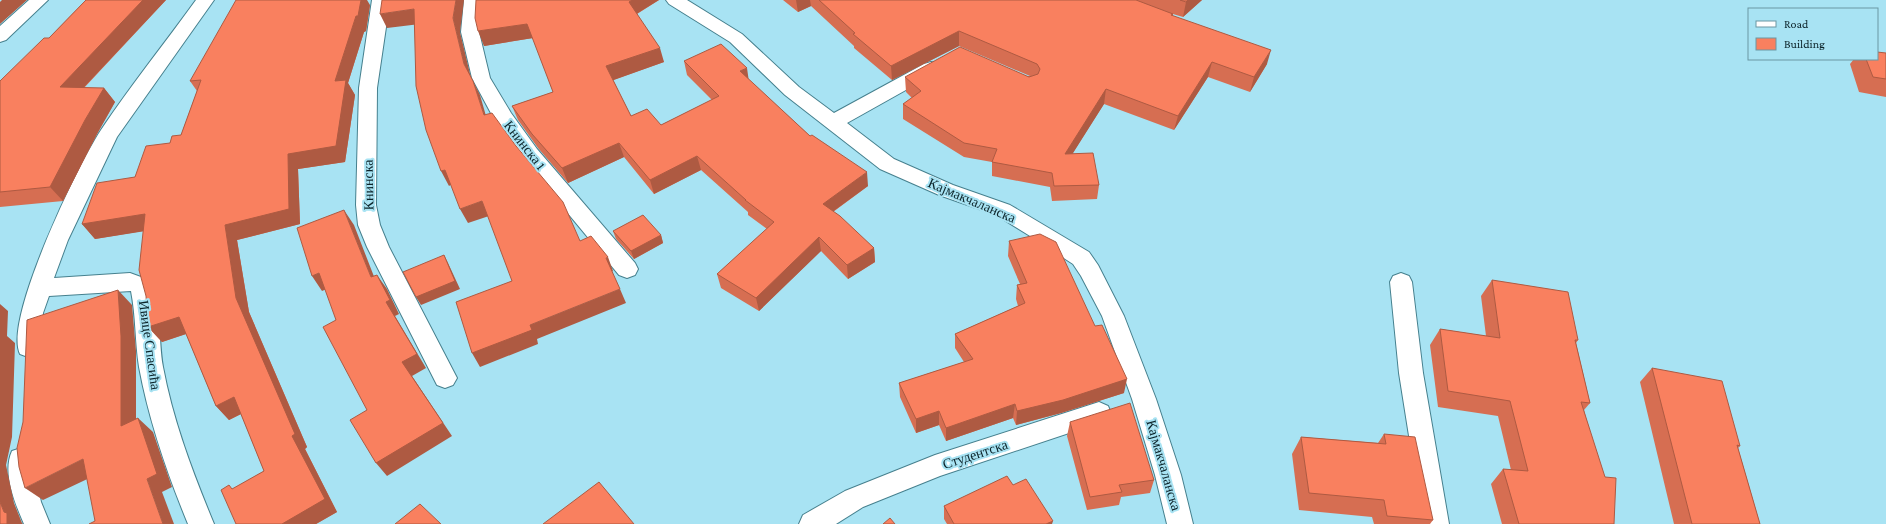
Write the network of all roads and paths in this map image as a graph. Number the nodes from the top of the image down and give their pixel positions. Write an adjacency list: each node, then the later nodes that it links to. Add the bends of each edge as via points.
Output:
1 (39, 0): 6 (street)
2 (205, 0): 11 (street, via 108,135 57,240)
3 (381, 0): 13 (street, Книнска, via 368,88 366,205 369,226)
4 (473, 0): 9 (street, Книнска 1, via 470,32 481,78 502,117)
5 (675, 0): 8 (street, Кајмакчаланска, via 736,38 792,91)
6 (0, 36)
7 (945, 61): 8 (street)
8 (834, 122): 14 (street, Кајмакчаланска, via 887,164 946,190 1003,210 1081,258 1113,316)
9 (627, 270)
10 (1401, 282): 20 (street, via 1411,373)
11 (40, 287): 12 (street, via 32,313); 17 (street, Ивице Спасића, via 130,282 141,286 146,306 151,366 161,413 178,469)
12 (27, 364)
13 (445, 378)
14 (1144, 399): 18 (street, Студентска, via 935,466 854,499); 19 (street, Кајмакчаланска, via 1168,475)
15 (26, 437): 16 (street, via 20,465 28,502)
16 (37, 524)
17 (201, 524)
18 (812, 524)
19 (1180, 524)
20 (1436, 524)

